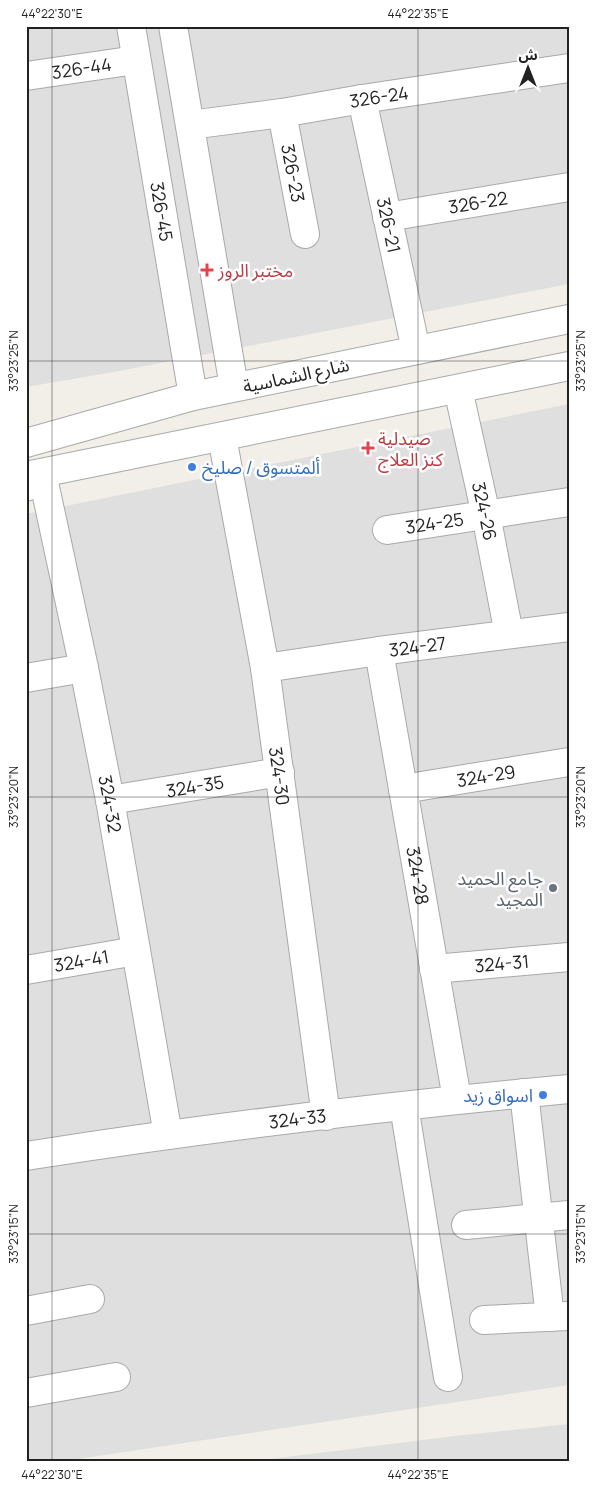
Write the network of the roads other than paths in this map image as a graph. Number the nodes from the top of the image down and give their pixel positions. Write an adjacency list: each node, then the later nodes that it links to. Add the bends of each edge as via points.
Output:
1 (131, 26): 3 (street, 326-45)
2 (173, 26): 8 (street)
3 (136, 60): 5 (street, 326-44); 17 (street, 326-45)
4 (569, 68): 6 (street, 326-24)
5 (26, 76)
6 (362, 99): 7 (street, 326-24); 10 (street, 326-21)
7 (282, 113): 8 (street, 326-24); 11 (street, 326-23)
8 (190, 125): 15 (street)
9 (569, 186): 10 (street, 326-22)
10 (387, 217): 13 (street, 326-21)
11 (305, 234)
12 (569, 319): 13 (street, شارع الشماسية)
13 (416, 350): 15 (street, شارع الشماسية)
14 (569, 366): 16 (street)
15 (234, 387): 17 (street, شارع الشماسية)
16 (458, 389): 18 (street); 22 (street, 324-26)
17 (193, 396): 19 (street, شارع الشماسية)
18 (222, 436): 20 (street); 28 (street, 324-30)
19 (26, 443)
20 (31, 479): 27 (street, 324-32)
21 (569, 502): 22 (street, 324-25)
22 (486, 516): 23 (street, 324-25); 25 (street, 324-26)
23 (387, 530)
24 (569, 627): 25 (street, 324-27)
25 (509, 634): 26 (street, 324-27)
26 (379, 651): 28 (street, 324-27); 32 (street, 324-28)
27 (84, 668): 29 (street); 33 (street, 324-32)
28 (265, 668): 31 (street, 324-30)
29 (26, 678)
30 (569, 762): 32 (street, 324-29)
31 (280, 772): 33 (street, 324-35); 42 (street, 324-30)
32 (403, 789): 36 (street, 324-28)
33 (110, 800): 34 (street, 324-32)
34 (136, 951): 37 (street, 324-41); 43 (street, 324-32)
35 (569, 957): 36 (street, 324-31)
36 (434, 969): 40 (street, 324-28)
37 (26, 970)
38 (569, 1089): 39 (street, 324-33)
39 (524, 1093): 40 (street, 324-33); 46 (street)
40 (457, 1099): 41 (street, 324-33)
41 (404, 1106): 42 (street, 324-33); 53 (street)
42 (326, 1116): 43 (street, 324-33)
43 (168, 1135): 44 (street, 324-33)
44 (26, 1156)
45 (569, 1215): 46 (street)
46 (538, 1217): 47 (street); 50 (street)
47 (466, 1225)
48 (90, 1300): 49 (street)
49 (26, 1311)
50 (560, 1316): 51 (street)
51 (484, 1320)
52 (116, 1377): 54 (street)
53 (448, 1377)
54 (26, 1393)

